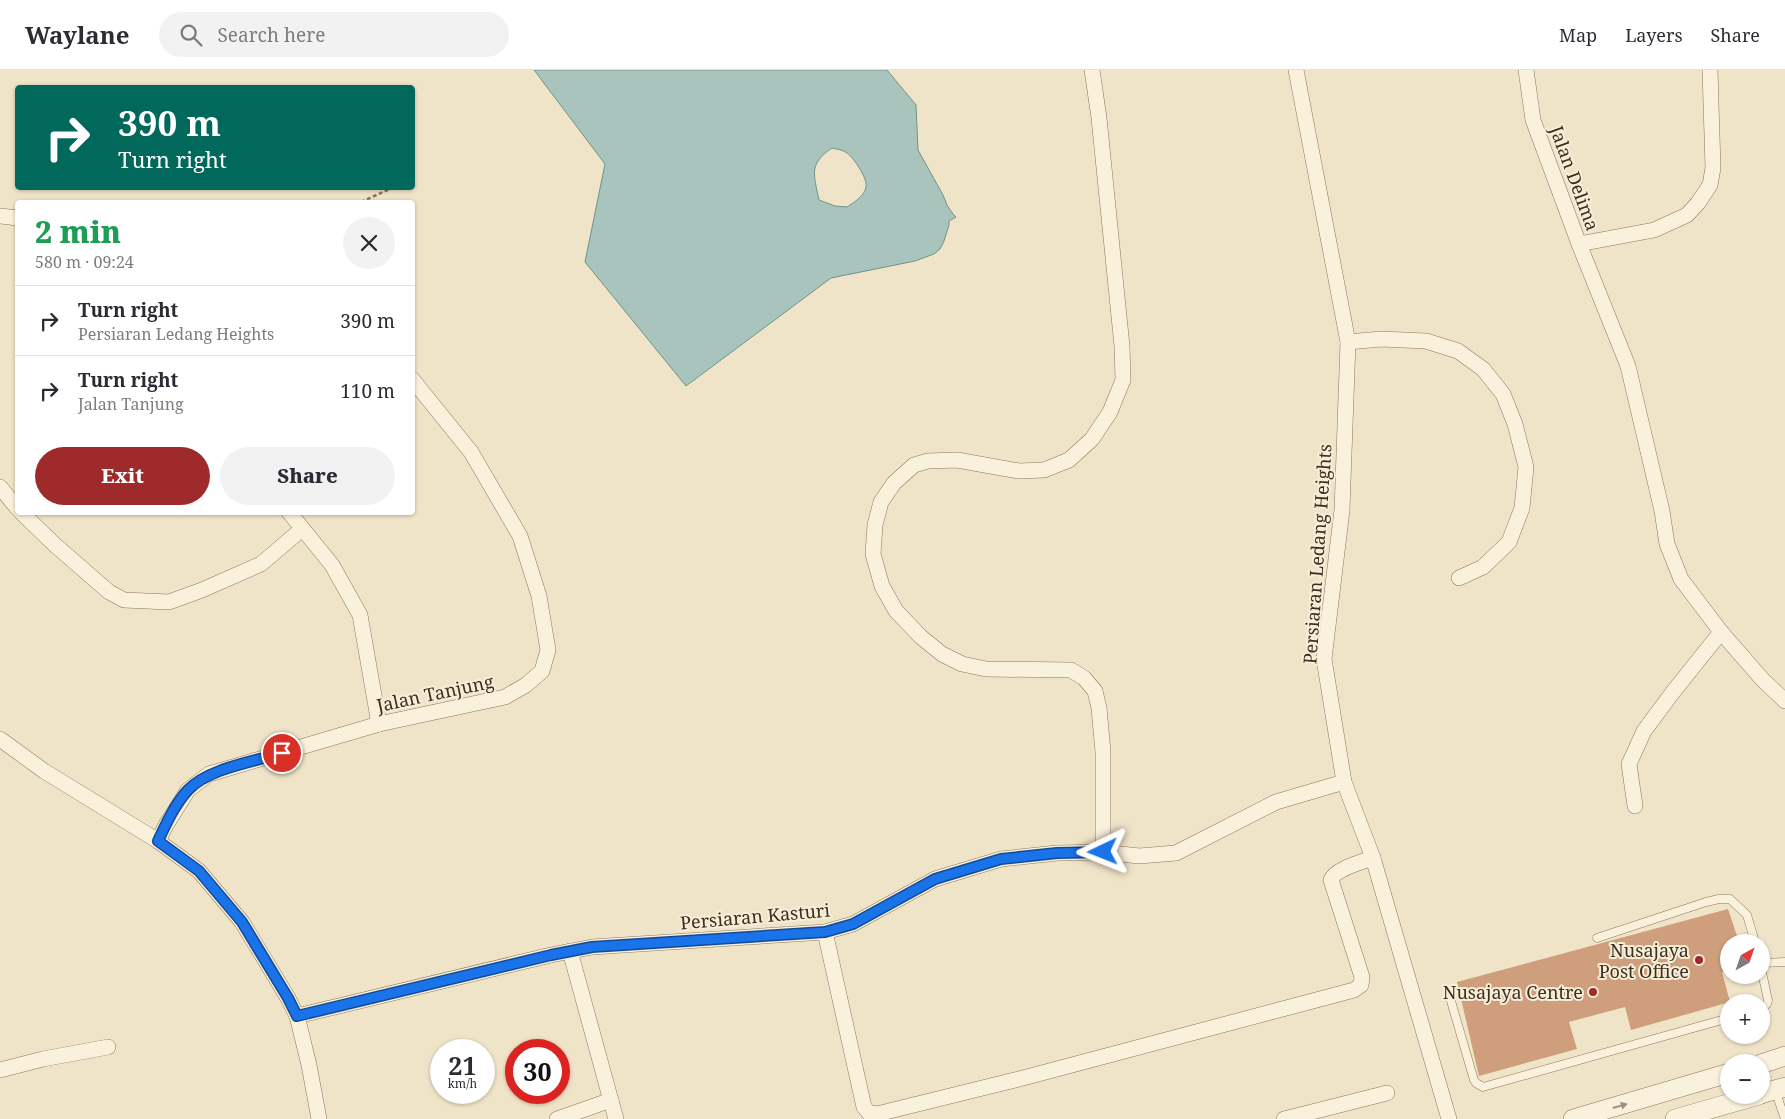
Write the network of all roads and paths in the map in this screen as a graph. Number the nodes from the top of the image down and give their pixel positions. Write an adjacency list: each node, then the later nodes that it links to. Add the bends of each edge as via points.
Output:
1 (1092, 70): 25 (street, via 1100,118 1122,346 1123,380 1110,412 1092,439 1068,460 1044,470 1020,471 957,460 914,465 894,483 880,502 873,554 882,586 896,611 942,654 962,664 986,669 1071,670 1084,678 1095,691 1103,752)
2 (1296, 70): 10 (street, Persiaran Ledang Heights)
3 (1526, 70): 9 (street, Jalan Delima, via 1533,120)
4 (1710, 70): 9 (street, Jalan Delima, via 1714,168 1710,185 1698,203 1687,215 1654,230)
5 (388, 190): 6 (path)
6 (366, 200)
7 (0, 216): 8 (street)
8 (15, 218)
9 (1579, 244): 18 (street, via 1628,366 1667,544 1681,579)
10 (1348, 342): 17 (street, via 1380,339 1426,341 1458,351 1483,369 1503,394 1526,467 1522,508 1509,542 1483,567); 22 (street, Persiaran Ledang Heights, via 1342,510 1324,658)
11 (415, 383): 20 (street, Jalan Tanjung, via 471,452 520,536 539,596 548,650 542,671 505,698)
12 (0, 487): 13 (street)
13 (15, 505)
14 (24, 515): 16 (street, via 110,592 124,600 169,602 202,590 258,566)
15 (291, 515): 16 (street)
16 (302, 529): 20 (street, via 332,565 360,615)
17 (1459, 578)
18 (1721, 632): 19 (street); 23 (street, via 1644,731 1629,764)
19 (1785, 701)
20 (379, 724): 24 (street, Jalan Tanjung, via 209,774 188,790)
21 (0, 739): 24 (street, via 44,771)
22 (1344, 782): 25 (street, Persiaran Kasturi, via 1276,802 1176,853 1139,856); 26 (street, Persiaran Ledang Heights)
23 (1635, 806)
24 (158, 841): 34 (street, via 199,871 242,922)
25 (1103, 852): 27 (street, Persiaran Kasturi, via 1001,859 935,879 853,924)
26 (1373, 858): 27 (street, via 1338,872 1331,880 1362,977 1358,988 877,1114 869,1113 864,1107); 49 (street, Persiaran Ledang Heights)
27 (825, 932): 30 (street, Persiaran Kasturi)
28 (1753, 934): 29 (lane, via 1747,915 1730,899 1719,899)
29 (1597, 938)
30 (570, 951): 34 (street, Persiaran Kasturi); 43 (street)
31 (1785, 962): 32 (lane)
32 (1770, 963)
33 (1451, 1002): 35 (lane, via 1474,1080 1482,1087)
34 (297, 1016): 45 (street)
35 (1720, 1021)
36 (108, 1047): 39 (street)
37 (1785, 1056): 38 (street)
38 (1770, 1061)
39 (0, 1070)
40 (1720, 1077): 50 (street, one-way to 40)
41 (1770, 1092): 52 (lane)
42 (1387, 1093): 48 (street)
43 (611, 1100): 46 (street); 47 (street)
44 (1728, 1104): 51 (street)
45 (319, 1119)
46 (558, 1119)
47 (616, 1119)
48 (1284, 1119)
49 (1449, 1119)
50 (1573, 1119)
51 (1675, 1119)
52 (1784, 1119)

